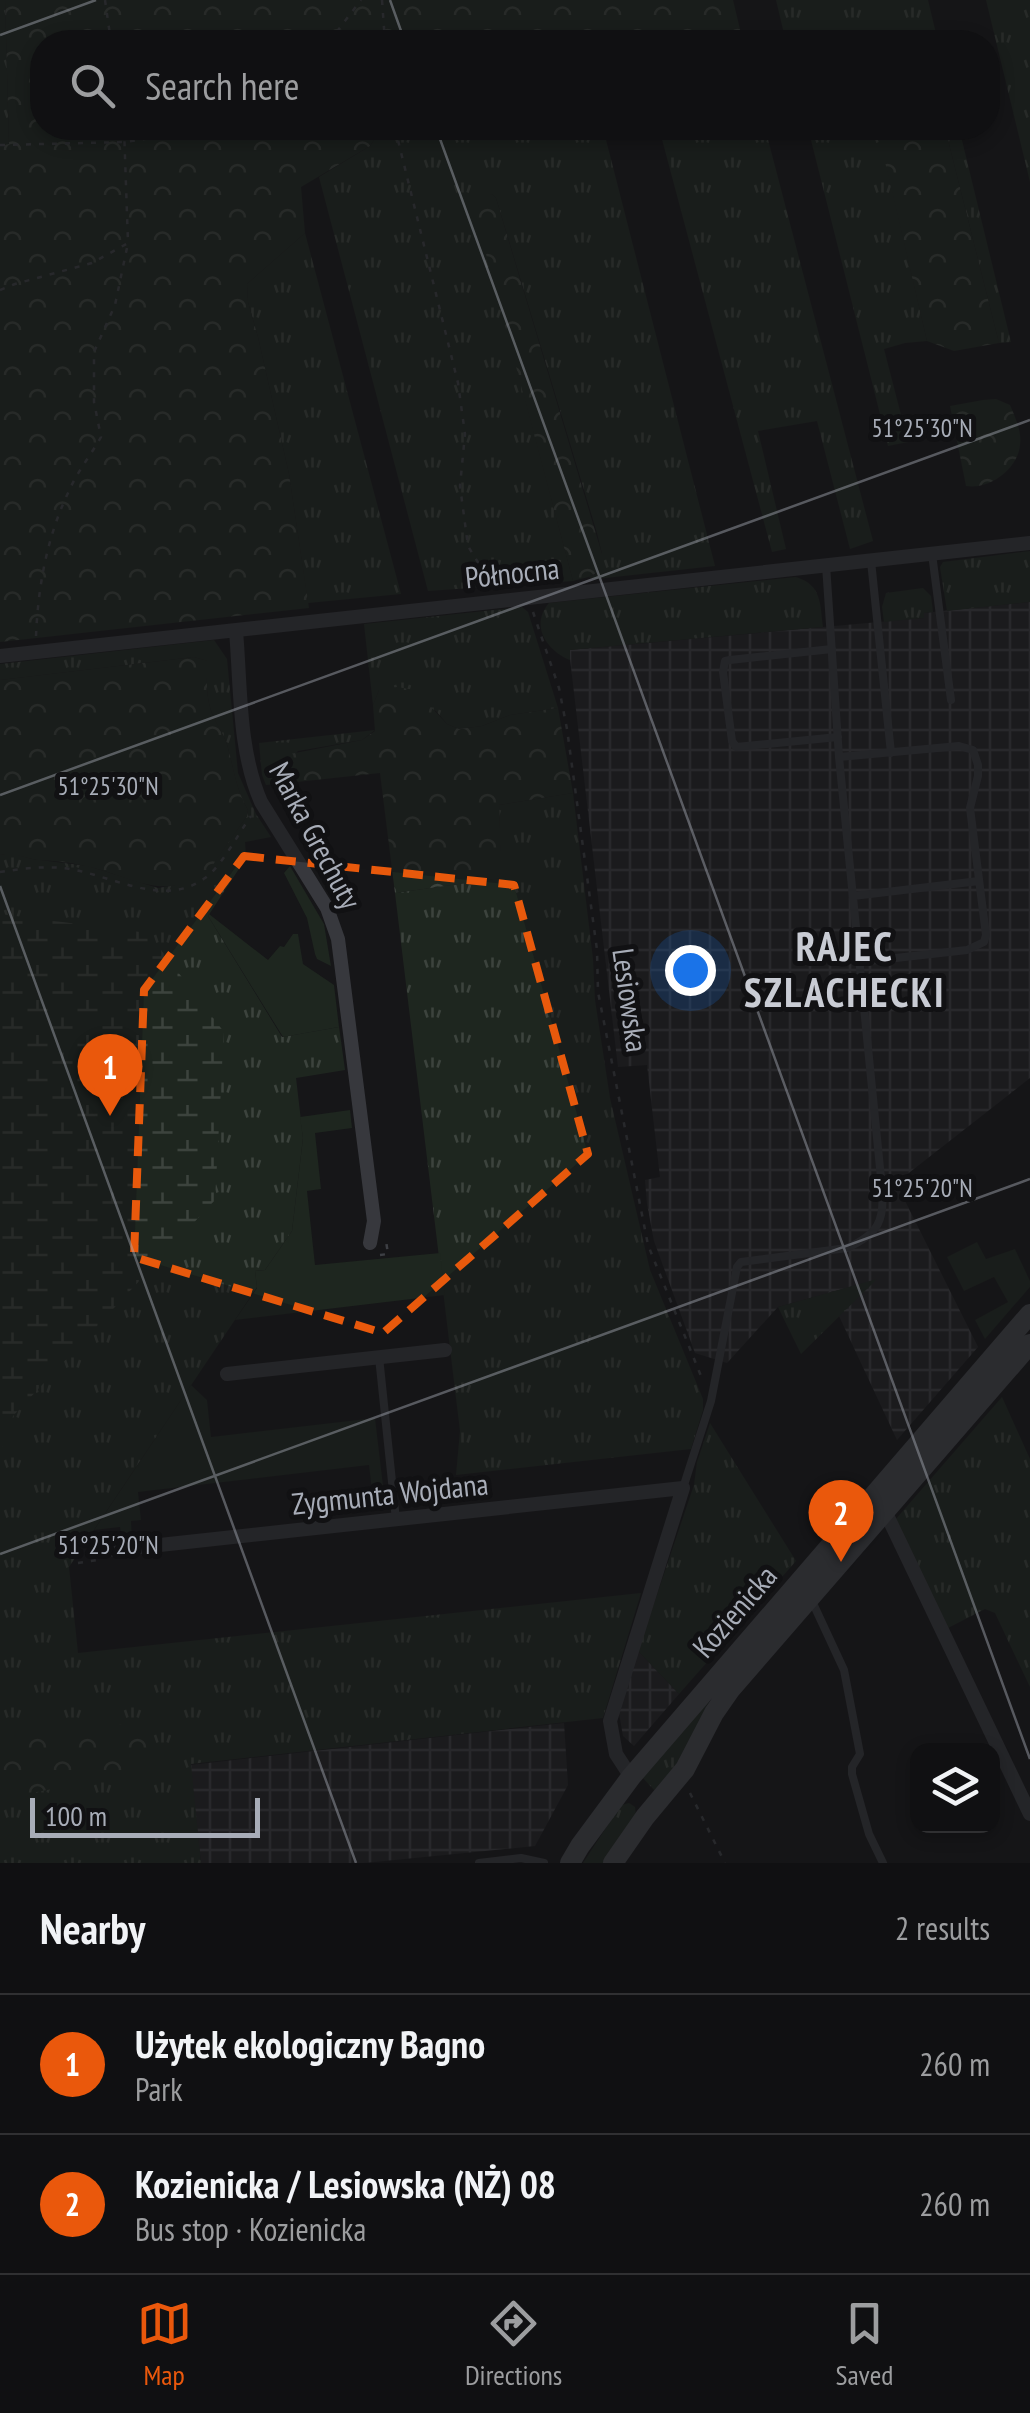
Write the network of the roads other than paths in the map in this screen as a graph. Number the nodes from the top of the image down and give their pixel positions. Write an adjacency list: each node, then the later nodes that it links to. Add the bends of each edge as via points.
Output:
1 (1030, 543): 2 (street, Północna)
2 (932, 554): 3 (street, Północna); 8 (lane)
3 (872, 560): 4 (street, Północna); 10 (lane)
4 (826, 566): 5 (street, Północna); 6 (lane)
5 (236, 631): 7 (street, Północna); 15 (street, Marka Grechuty, via 249,772 338,939 374,1221)
6 (832, 649): 9 (lane); 9 (lane, via 725,661 723,672 736,746)
7 (0, 656)
8 (951, 700)
9 (838, 737): 11 (lane)
10 (891, 752): 11 (lane); 12 (lane, via 973,750 978,776 970,808)
11 (839, 758): 13 (lane)
12 (979, 881): 13 (lane); 14 (lane, via 984,942 968,950)
13 (853, 896): 14 (lane)
14 (860, 962): 21 (lane, via 883,1216 847,1248 737,1267 711,1401)
15 (370, 1243)
16 (1030, 1314): 27 (main road, Kozienicka)
17 (1030, 1344): 22 (main road, Kozienicka)
18 (446, 1350): 19 (street)
19 (379, 1358): 20 (street); 23 (lane)
20 (227, 1374)
21 (683, 1488): 23 (street, Zygmunta Wojdana); 26 (street, via 612,1710)
22 (885, 1512): 25 (main road, Kozienicka); 30 (street)
23 (396, 1520): 24 (street, Zygmunta Wojdana)
24 (103, 1546)
25 (810, 1598): 31 (main road, Kozienicka, via 730,1690 684,1769); 37 (lane, via 844,1670 860,1754 852,1774)
26 (612, 1738): 27 (street, via 631,1755); 28 (street); 29 (street)
27 (658, 1744): 28 (main road, Kozienicka)
28 (631, 1777): 29 (main road, Kozienicka); 31 (main road, via 645,1792)
29 (614, 1799): 31 (main road, via 632,1796); 35 (main road, Kozienicka)
30 (1030, 1814)
31 (645, 1817): 36 (main road, Kozienicka)
32 (505, 1861): 33 (lane); 34 (lane)
33 (479, 1863)
34 (544, 1863)
35 (570, 1863)
36 (613, 1863)
37 (883, 1863)

